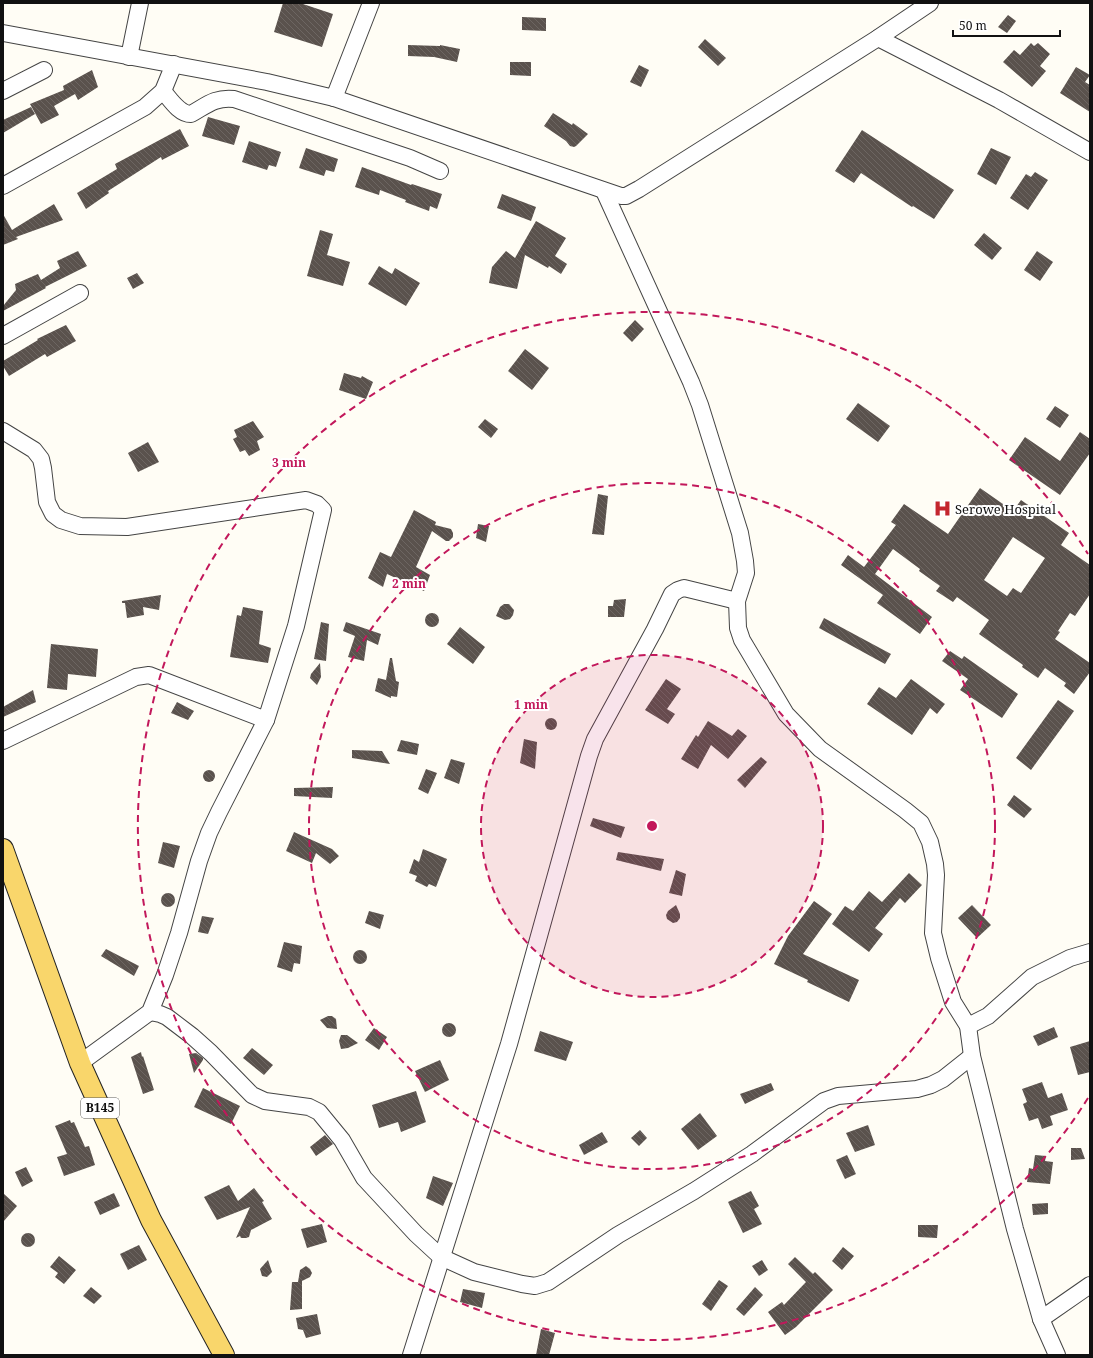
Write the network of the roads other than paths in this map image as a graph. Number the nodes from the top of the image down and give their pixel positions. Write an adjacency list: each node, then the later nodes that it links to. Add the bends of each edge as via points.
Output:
1 (140, 3): 6 (street)
2 (372, 3): 11 (street)
3 (930, 3): 5 (street)
4 (3, 33): 6 (street)
5 (878, 38): 12 (street, via 999,100); 15 (street, via 632,194 621,196)
6 (129, 57): 7 (street)
7 (174, 64): 10 (street); 11 (street)
8 (44, 70): 9 (street)
9 (3, 91)
10 (163, 91): 13 (street, via 183,113 191,114 223,98 234,99 410,158); 14 (street, via 145,107)
11 (334, 98): 15 (street)
12 (1090, 152)
13 (440, 171)
14 (3, 186)
15 (604, 191): 19 (street, via 700,405 740,533 746,572)
16 (80, 293): 17 (street)
17 (3, 336)
18 (3, 431): 20 (street, via 34,450 41,459 47,502 53,514 61,520 80,526 127,527 306,500 317,504 323,510 302,602)
19 (737, 601): 25 (street, via 738,628 742,640 786,714 820,749 905,810 920,824 930,842 935,864 933,933 953,1002); 28 (street, via 684,588 672,594 595,739 508,1044)
20 (266, 720): 21 (street, via 149,675 136,677); 24 (street, via 209,833 179,933)
21 (3, 741)
22 (3, 849): 27 (main road, B145)
23 (1090, 952): 25 (street, via 1070,958 1032,977 988,1016)
24 (150, 1012): 27 (street); 28 (street, via 167,1017 192,1036 252,1095 265,1102 309,1107 319,1112 342,1140 364,1178)
25 (968, 1026): 26 (street)
26 (972, 1056): 28 (street, via 943,1078 917,1089 838,1096 824,1101 752,1154 618,1235 548,1282 535,1286 522,1284 474,1272); 30 (street)
27 (80, 1063): 31 (main road, B145, via 151,1220)
28 (441, 1258): 32 (street)
29 (1090, 1286): 30 (street)
30 (1040, 1319): 33 (street)
31 (224, 1355)
32 (411, 1355)
33 (1057, 1355)

